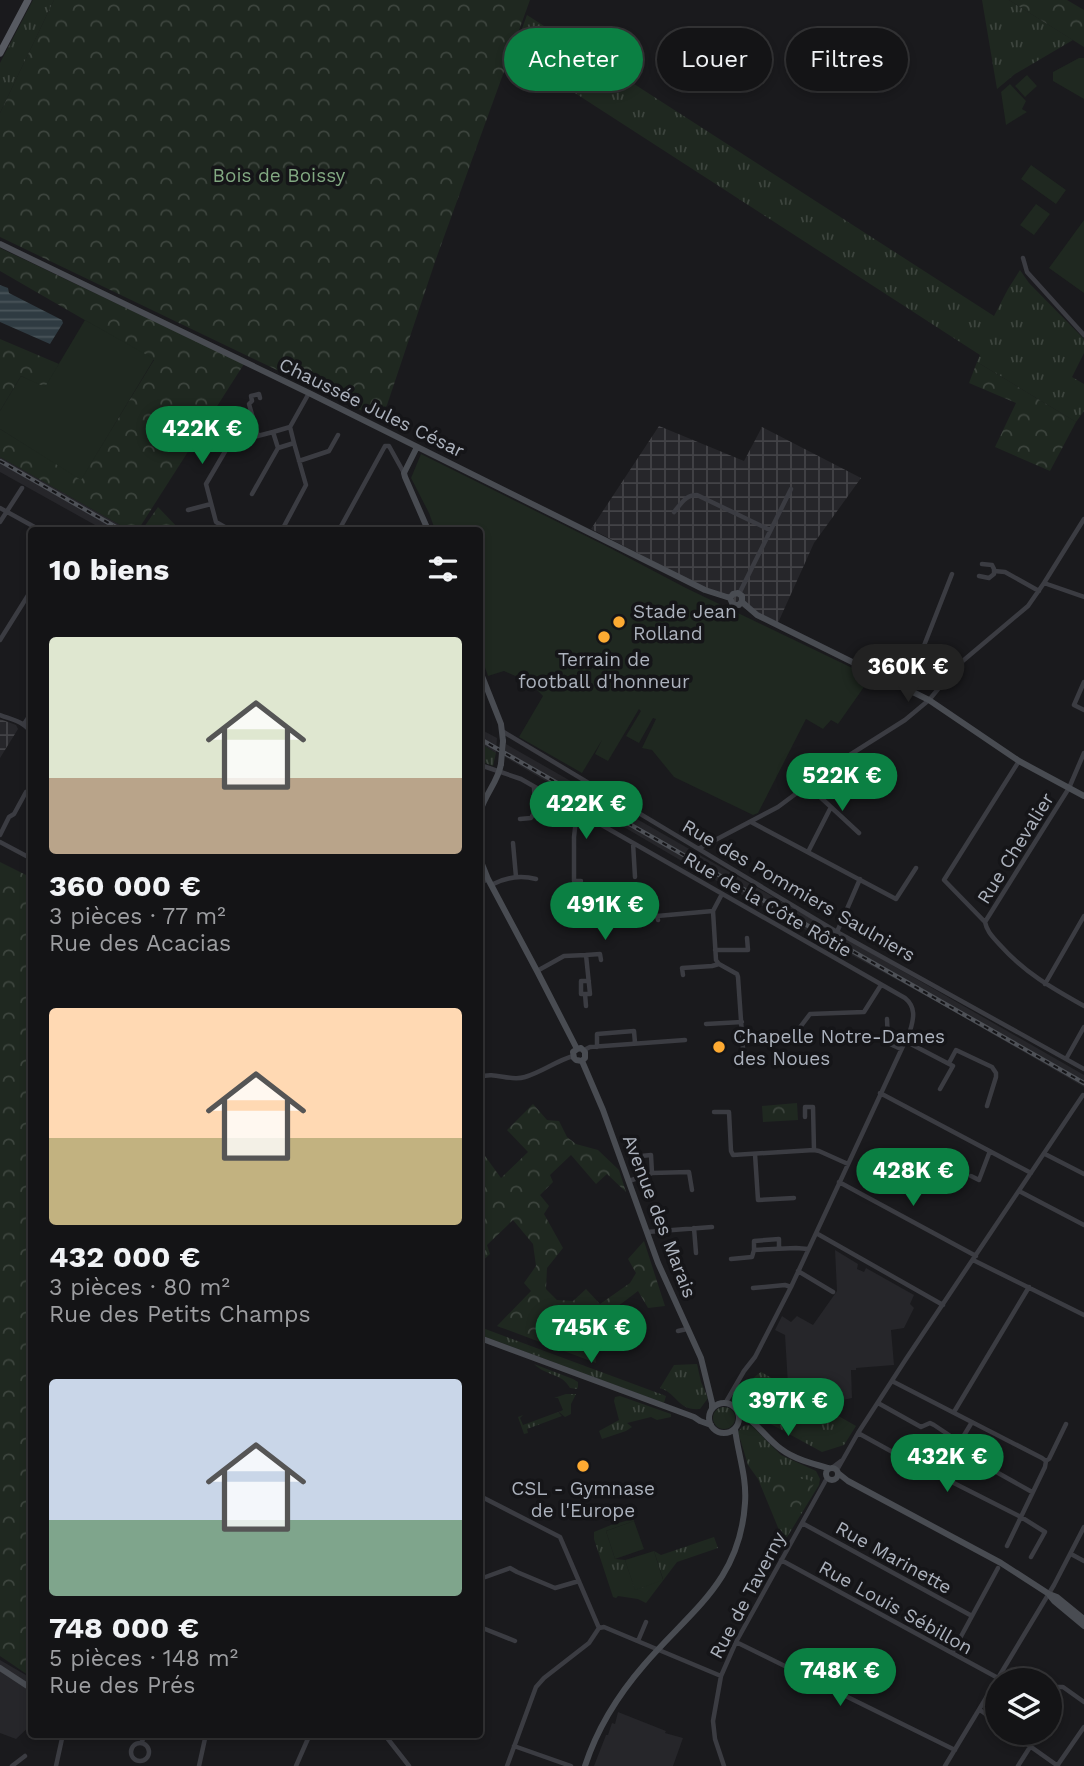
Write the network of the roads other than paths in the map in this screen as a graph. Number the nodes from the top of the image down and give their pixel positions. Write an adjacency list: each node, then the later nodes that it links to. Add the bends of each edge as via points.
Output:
1 (28, 0): 2 (main road)
2 (0, 53)
3 (0, 244): 6 (street, Chaussée Jules César)
4 (1023, 258): 5 (street, via 1035,283)
5 (1084, 335)
6 (309, 393): 8 (street); 13 (street, Chaussée Jules César)
7 (260, 398): 11 (street, via 259,394 251,396 249,404)
8 (289, 427): 9 (street); 12 (street)
9 (273, 432): 11 (street); 14 (street)
10 (338, 435): 15 (street, via 329,451)
11 (258, 436): 20 (street, via 230,443 206,484)
12 (294, 443): 14 (street); 15 (street)
13 (416, 447): 16 (street); 42 (street, Chaussée Jules César, via 705,590)
14 (278, 448): 19 (street)
15 (299, 461): 29 (street, via 306,485)
16 (404, 473): 30 (street, via 385,446); 31 (street)
17 (22, 488): 23 (street)
18 (791, 489): 32 (street)
19 (252, 495)
20 (211, 503): 22 (street); 28 (street, via 216,522)
21 (0, 508): 23 (street)
22 (188, 510)
23 (7, 511): 26 (street); 27 (street)
24 (674, 512): 32 (street, via 685,498 697,495)
25 (1084, 520): 37 (street)
26 (0, 522)
27 (35, 527)
28 (225, 527)
29 (284, 527)
30 (341, 527)
31 (427, 527)
32 (770, 530): 39 (street)
33 (982, 564): 34 (street, via 992,565)
34 (994, 571): 36 (street, via 989,578); 38 (street, via 1005,572)
35 (952, 574): 47 (street)
36 (979, 576)
37 (1044, 583): 38 (street); 41 (street)
38 (1039, 591): 48 (street, via 958,665)
39 (739, 594): 42 (street); 43 (street)
40 (28, 595): 44 (street)
41 (1084, 597)
42 (730, 598): 43 (street, Chaussée Jules César, via 733,605)
43 (742, 603): 47 (street, Chaussée Jules César, via 757,615)
44 (0, 640)
45 (483, 679): 54 (street)
46 (1084, 682): 49 (street, via 1074,705)
47 (907, 689): 48 (street, Chaussée Jules César)
48 (929, 700): 56 (street, Chaussée Jules César); 59 (street)
49 (1084, 709)
50 (0, 715): 52 (street)
51 (28, 718): 52 (street)
52 (24, 724): 53 (street)
53 (28, 728)
54 (502, 731): 58 (street, bridge); 74 (street, Rue des Pommiers Saulniers)
55 (1084, 753): 61 (street, Rue Chevalier)
56 (1019, 761): 61 (street, Chaussée Jules César); 90 (street, via 944,880)
57 (483, 765): 58 (street, Rue de la Côte Rôtie)
58 (501, 768): 60 (street, Rue de la Côte Rôtie); 64 (street)
59 (807, 785): 65 (street); 68 (street)
60 (534, 786): 66 (street, Rue de la Côte Rôtie); 67 (street, via 535,811 531,818)
61 (1069, 788): 63 (street, Chaussée Jules César); 90 (street, Rue Chevalier)
62 (28, 791): 70 (street)
63 (1084, 796)
64 (483, 806)
65 (831, 807): 69 (street); 75 (street)
66 (577, 811): 73 (street, Rue de la Côte Rôtie); 83 (street, via 574,881)
67 (520, 819)
68 (750, 821): 74 (street); 75 (street)
69 (859, 833)
70 (0, 835)
71 (0, 842): 76 (street)
72 (513, 843): 79 (street)
73 (634, 843): 80 (street); 86 (street, Rue de la Côte Rôtie)
74 (699, 849): 91 (street, Rue des Pommiers Saulniers)
75 (808, 852): 82 (street)
76 (28, 857)
77 (483, 867): 84 (street)
78 (916, 868): 82 (street, via 896,899)
79 (516, 877): 81 (street); 84 (street)
80 (635, 877)
81 (536, 878)
82 (860, 879): 91 (street)
83 (581, 881)
84 (489, 882): 85 (street); 97 (street)
85 (483, 883)
86 (722, 894): 87 (street); 100 (street, Rue de la Côte Rôtie)
87 (713, 911): 89 (street, via 657,916); 93 (street)
88 (1084, 916): 99 (street)
89 (657, 920)
90 (985, 922): 99 (street, via 1016,962)
91 (837, 932): 114 (street, Rue des Pommiers Saulniers)
92 (747, 937): 93 (street, via 748,950)
93 (715, 950): 96 (street)
94 (586, 955): 95 (street, via 600,954); 97 (street, via 564,956); 101 (street, via 589,981 581,981)
95 (601, 960)
96 (719, 964): 98 (street, via 682,968); 104 (street, via 738,976)
97 (537, 971): 113 (street)
98 (683, 975)
99 (1045, 984): 102 (street)
100 (881, 985): 107 (street, via 864,1012 810,1014); 109 (street, Rue de la Côte Rôtie, via 911,1003 914,1018)
101 (586, 1006)
102 (1084, 1006)
103 (887, 1019): 112 (street, via 888,1041)
104 (742, 1022): 105 (street); 116 (street)
105 (706, 1024)
106 (1084, 1027): 114 (street)
107 (795, 1034)
108 (685, 1040): 110 (street)
109 (905, 1041): 112 (street); 117 (street)
110 (635, 1044): 111 (street); 111 (street, via 634,1031 597,1034)
111 (597, 1047): 113 (street)
112 (901, 1049): 121 (street)
113 (578, 1052): 115 (street, via 576,1060); 115 (street, via 586,1056); 119 (street, via 522,1078)
114 (1066, 1059): 118 (street, Rue des Pommiers Saulniers)
115 (582, 1061): 136 (street, Avenue des Marais)
116 (747, 1061)
117 (948, 1063): 120 (street, via 953,1066); 123 (street, via 956,1050 992,1067 996,1077)
118 (1084, 1069)
119 (483, 1075)
120 (940, 1089)
121 (880, 1093): 127 (street); 130 (street)
122 (1083, 1095): 129 (street, Rue de Taverny)
123 (988, 1106)
124 (714, 1112): 128 (street, via 729,1112 733,1155)
125 (805, 1117): 126 (street, via 805,1107 813,1107)
126 (814, 1150): 128 (street); 130 (street)
127 (990, 1152): 132 (street); 134 (street, via 979,1180)
128 (755, 1154): 140 (street, via 758,1200)
129 (1045, 1154): 132 (street, Rue de Taverny); 133 (street)
130 (848, 1164): 137 (street)
131 (652, 1173): 135 (street); 135 (street, via 651,1155 641,1156); 138 (street, via 689,1172)
132 (1032, 1173): 139 (street, Rue de Taverny)
133 (1084, 1174)
134 (971, 1176)
135 (643, 1177): 136 (street)
136 (629, 1181): 144 (street, Avenue des Marais)
137 (839, 1182): 145 (street); 150 (street)
138 (692, 1190)
139 (1019, 1191): 141 (street); 150 (street, Rue de Taverny)
140 (794, 1198)
141 (1084, 1225)
142 (712, 1227): 143 (street)
143 (694, 1228): 144 (street); 149 (street)
144 (647, 1232): 159 (street, Avenue des Marais)
145 (816, 1233): 147 (street); 157 (street)
146 (779, 1248): 147 (street); 148 (street); 148 (street, via 779,1238 754,1241)
147 (808, 1249): 152 (street)
148 (754, 1250): 151 (street, via 752,1257)
149 (696, 1253)
150 (974, 1258): 154 (street); 157 (street, Rue de Taverny)
151 (731, 1259)
152 (798, 1271): 153 (street); 156 (street)
153 (791, 1287): 155 (street); 164 (street)
154 (1029, 1287): 158 (street); 169 (street)
155 (754, 1288)
156 (833, 1292)
157 (943, 1305): 162 (street, Rue de Taverny)
158 (1084, 1315)
159 (687, 1328): 160 (street); 163 (street, Avenue des Marais)
160 (678, 1331)
161 (483, 1339): 170 (street)
162 (892, 1381): 166 (street, Rue de Taverny); 169 (street)
163 (706, 1383): 165 (street, Avenue des Marais); 168 (street, Avenue des Marais)
164 (736, 1387): 165 (street); 167 (street)
165 (723, 1403): 167 (street); 168 (street)
166 (878, 1404): 177 (street, Rue de Taverny); 178 (street, via 921,1427 930,1423)
167 (736, 1409): 172 (street); 175 (street)
168 (711, 1411): 170 (street); 174 (street)
169 (954, 1412): 171 (street)
170 (694, 1417): 174 (street)
171 (972, 1422): 178 (street); 180 (street)
172 (754, 1423): 175 (street); 181 (street, via 782,1450)
173 (1066, 1424): 180 (street)
174 (711, 1425): 176 (street)
175 (737, 1427): 176 (street); 179 (street)
176 (724, 1433): 179 (street)
177 (858, 1433): 181 (street, Rue de Taverny); 184 (street)
178 (960, 1442): 182 (street, via 988,1461 991,1469)
179 (738, 1447): 205 (street, via 745,1502 734,1554 716,1588)
180 (1046, 1461): 182 (street)
181 (831, 1475): 185 (street, Rue de Taverny); 195 (street, via 1001,1563)
182 (1032, 1492): 184 (street)
183 (483, 1498): 194 (street, via 560,1537)
184 (1021, 1517): 187 (street); 189 (street, via 1045,1532)
185 (802, 1523): 190 (street, Rue de Taverny); 196 (street, Rue Marinette)
186 (1084, 1527): 188 (street)
187 (1007, 1546)
188 (1071, 1554): 191 (street); 195 (street)
189 (1031, 1557)
190 (781, 1560): 204 (street, Rue de Taverny); 206 (street, Rue Louis Sébillon)
191 (1084, 1561)
192 (998, 1568): 196 (street)
193 (483, 1578): 194 (street, via 510,1568 555,1588)
194 (579, 1581): 201 (street)
195 (1049, 1594): 197 (street); 199 (street); 208 (street)
196 (972, 1616): 206 (street)
197 (1084, 1619)
198 (646, 1622): 203 (street)
199 (1084, 1626)
200 (483, 1628): 202 (street)
201 (599, 1628): 203 (street); 225 (street, via 589,1643 536,1687)
202 (515, 1641)
203 (638, 1641): 205 (street)
204 (736, 1642): 210 (street, Rue de Taverny); 227 (street)
205 (657, 1650): 210 (street); 236 (street, via 616,1703)
206 (952, 1653): 209 (street, Rue Louis Sébillon)
207 (0, 1668): 211 (street)
208 (1004, 1668)
209 (985, 1671)
210 (721, 1676): 237 (street, Rue de Taverny, via 713,1721)
211 (28, 1686)
212 (1062, 1687): 214 (street)
213 (985, 1701): 215 (street)
214 (1084, 1702)
215 (980, 1710): 216 (street); 227 (street)
216 (985, 1714)
217 (1084, 1727): 240 (street)
218 (62, 1738): 230 (street)
219 (143, 1738): 223 (street)
220 (205, 1738): 231 (street)
221 (308, 1738): 232 (street)
222 (387, 1738): 233 (street)
223 (142, 1743): 223 (street, via 131,1751 139,1761 149,1754)
224 (1028, 1745): 226 (street)
225 (514, 1746): 234 (street); 235 (street)
226 (1030, 1747): 239 (street); 240 (street)
227 (955, 1750): 238 (street)
228 (25, 1756): 229 (street)
229 (12, 1766)
230 (56, 1766)
231 (199, 1766)
232 (296, 1766)
233 (409, 1766)
234 (507, 1766)
235 (570, 1766)
236 (585, 1766)
237 (724, 1766)
238 (946, 1766)
239 (1018, 1766)
240 (1058, 1766)

